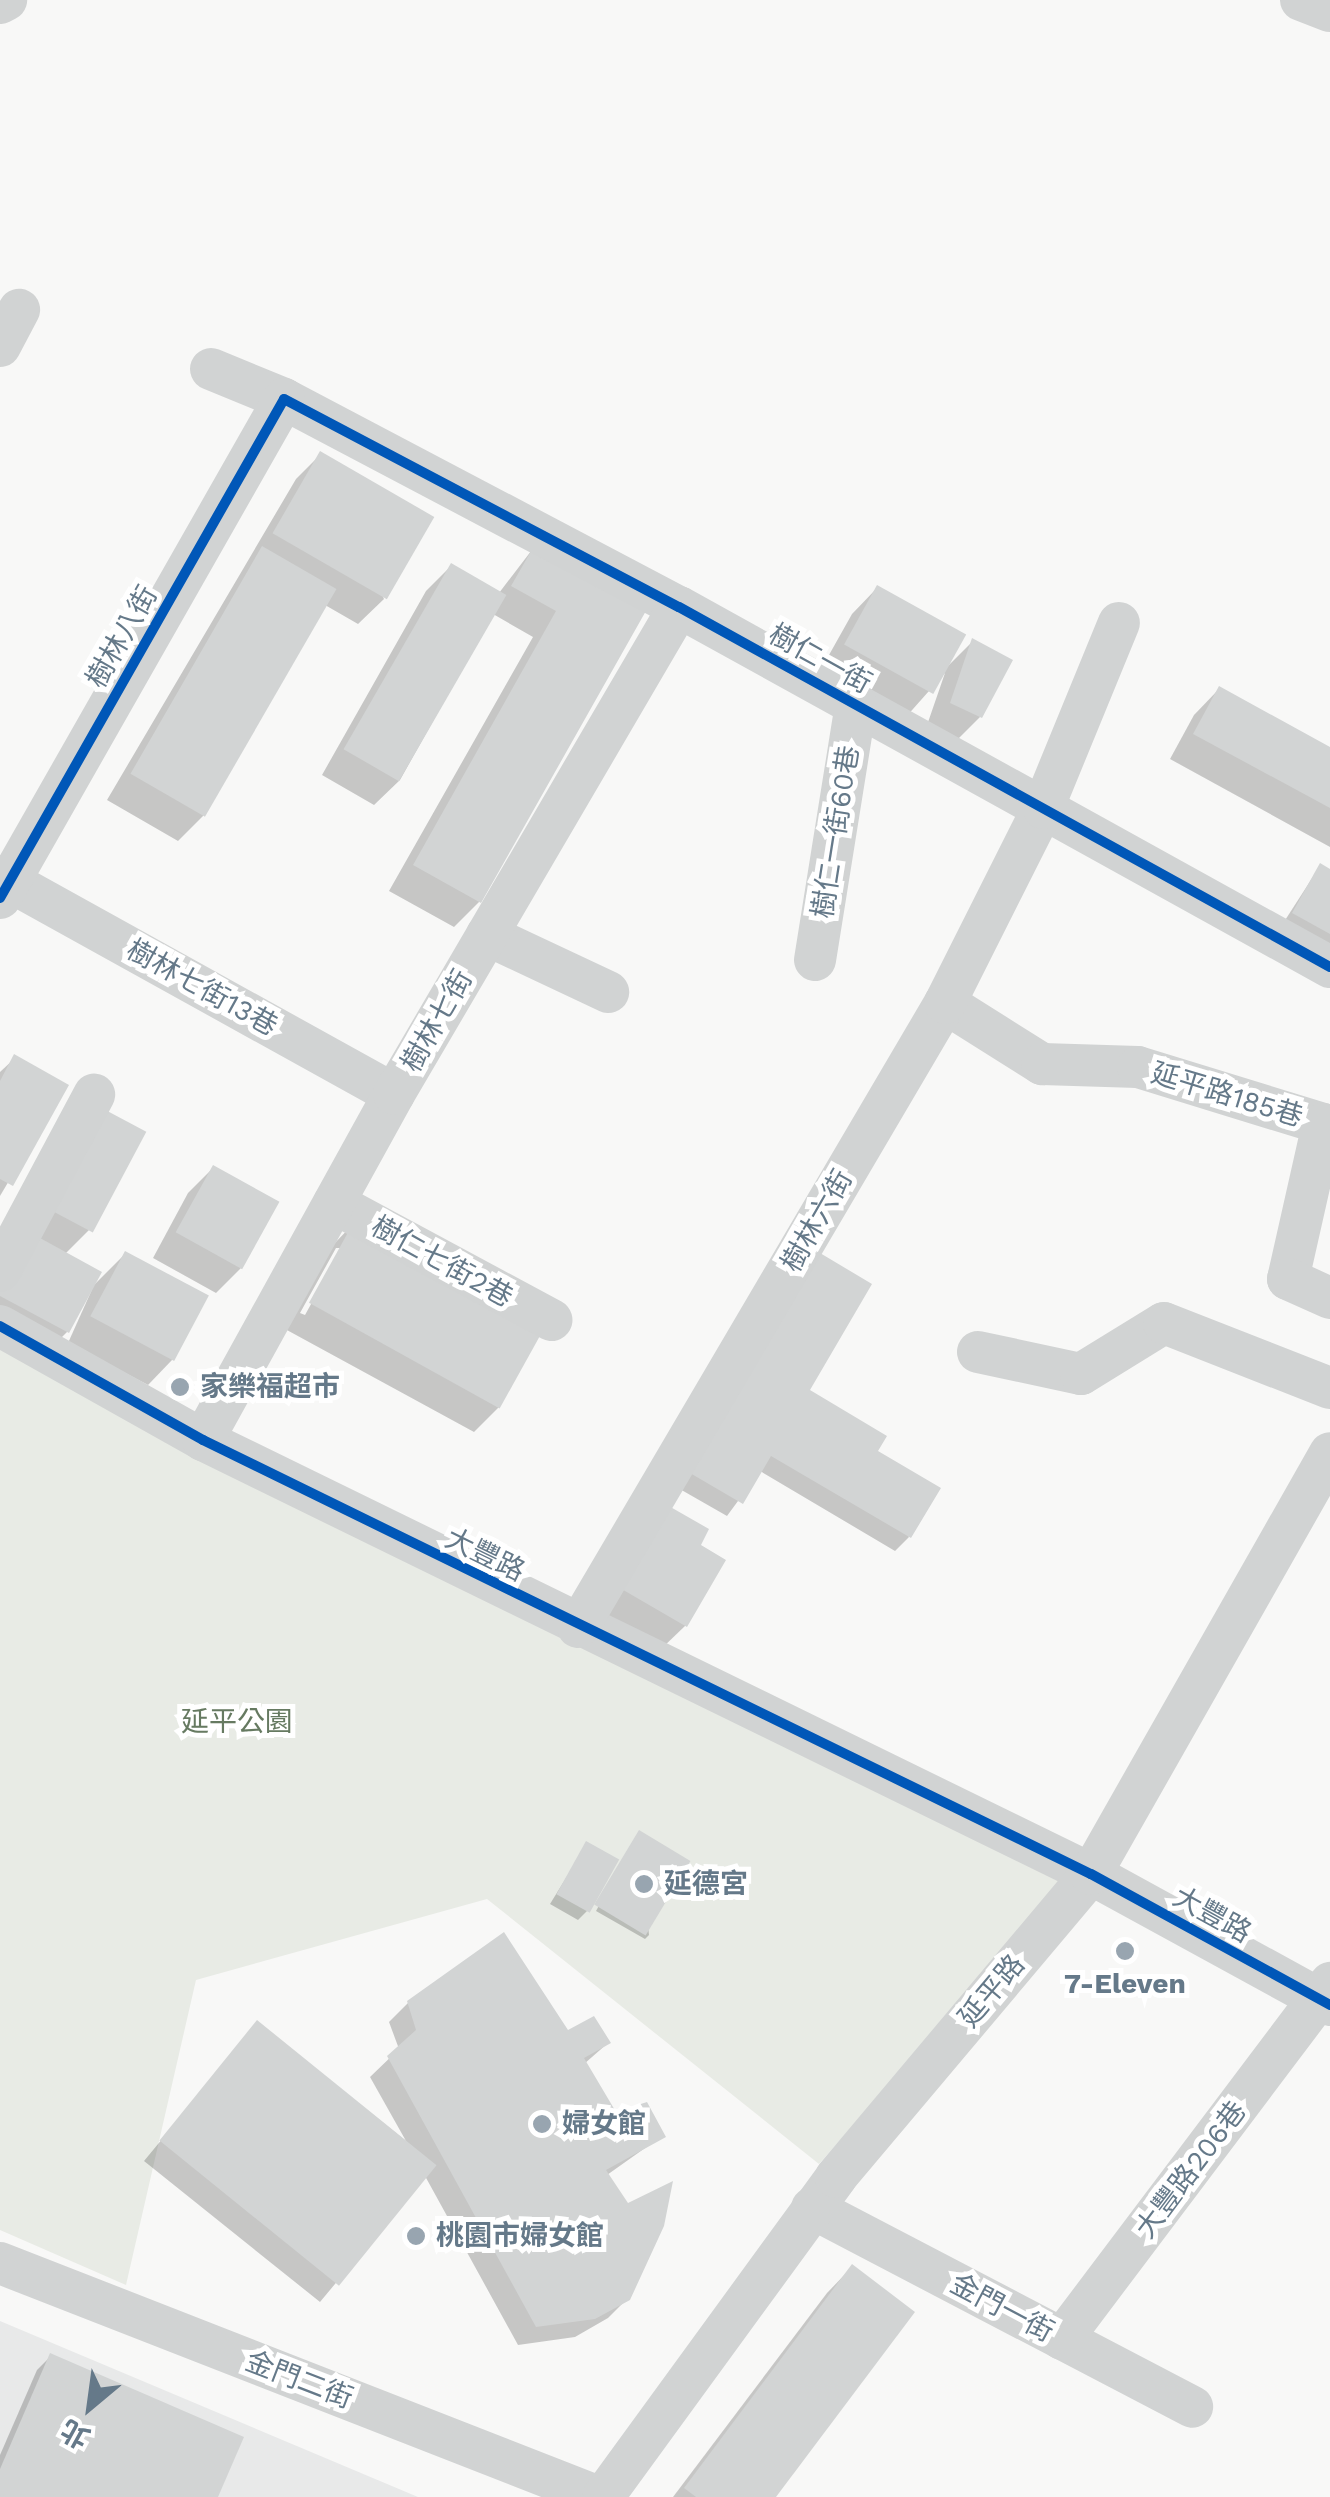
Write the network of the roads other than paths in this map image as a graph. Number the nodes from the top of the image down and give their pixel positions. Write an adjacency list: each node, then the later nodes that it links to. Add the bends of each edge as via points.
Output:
1 (1301, 0): 2 (street)
2 (1330, 11)
3 (210, 368): 4 (street, 樹仁一街)
4 (284, 399): 5 (street, 樹仁一街); 9 (street, 樹林八街)
5 (679, 607): 7 (street, 樹仁一街); 10 (street, 樹林七街)
6 (1119, 623): 8 (street, 樹林六街)
7 (856, 704): 8 (street, 樹仁一街); 11 (street, 樹仁一街60巷)
8 (1043, 808): 12 (street, 樹仁一街); 14 (street, 樹林六街)
9 (3, 885): 15 (street, 樹林七街13巷)
10 (488, 935): 13 (street); 15 (street, 樹林七街)
11 (815, 960)
12 (1330, 967)
13 (608, 992)
14 (945, 1003): 19 (street, 延平路185巷, via 1042,1064 1138,1067 1322,1124 1288,1279); 26 (street, 樹林六街)
15 (394, 1094): 17 (street, 樹林七街)
16 (94, 1095): 18 (street)
17 (334, 1203): 20 (street, 樹仁七街2巷); 24 (street, 樹林七街)
18 (0, 1271)
19 (1330, 1298)
20 (550, 1320)
21 (0, 1326): 24 (street, 大豐路)
22 (978, 1352): 23 (street, via 1081,1374 1164,1323)
23 (1330, 1388)
24 (203, 1440): 26 (street, 大豐路)
25 (1330, 1452): 27 (street, 延平路)
26 (578, 1627): 27 (street, 大豐路)
27 (1090, 1874): 28 (street, 大豐路); 29 (street, 延平路)
28 (1327, 1996): 31 (street, 大豐路206巷)
29 (812, 2208): 31 (street, 金門一街); 33 (street, 延平路)
30 (0, 2263): 33 (street, 金門二街)
31 (1062, 2339): 32 (street, 金門一街)
32 (1192, 2407)
33 (601, 2497)

